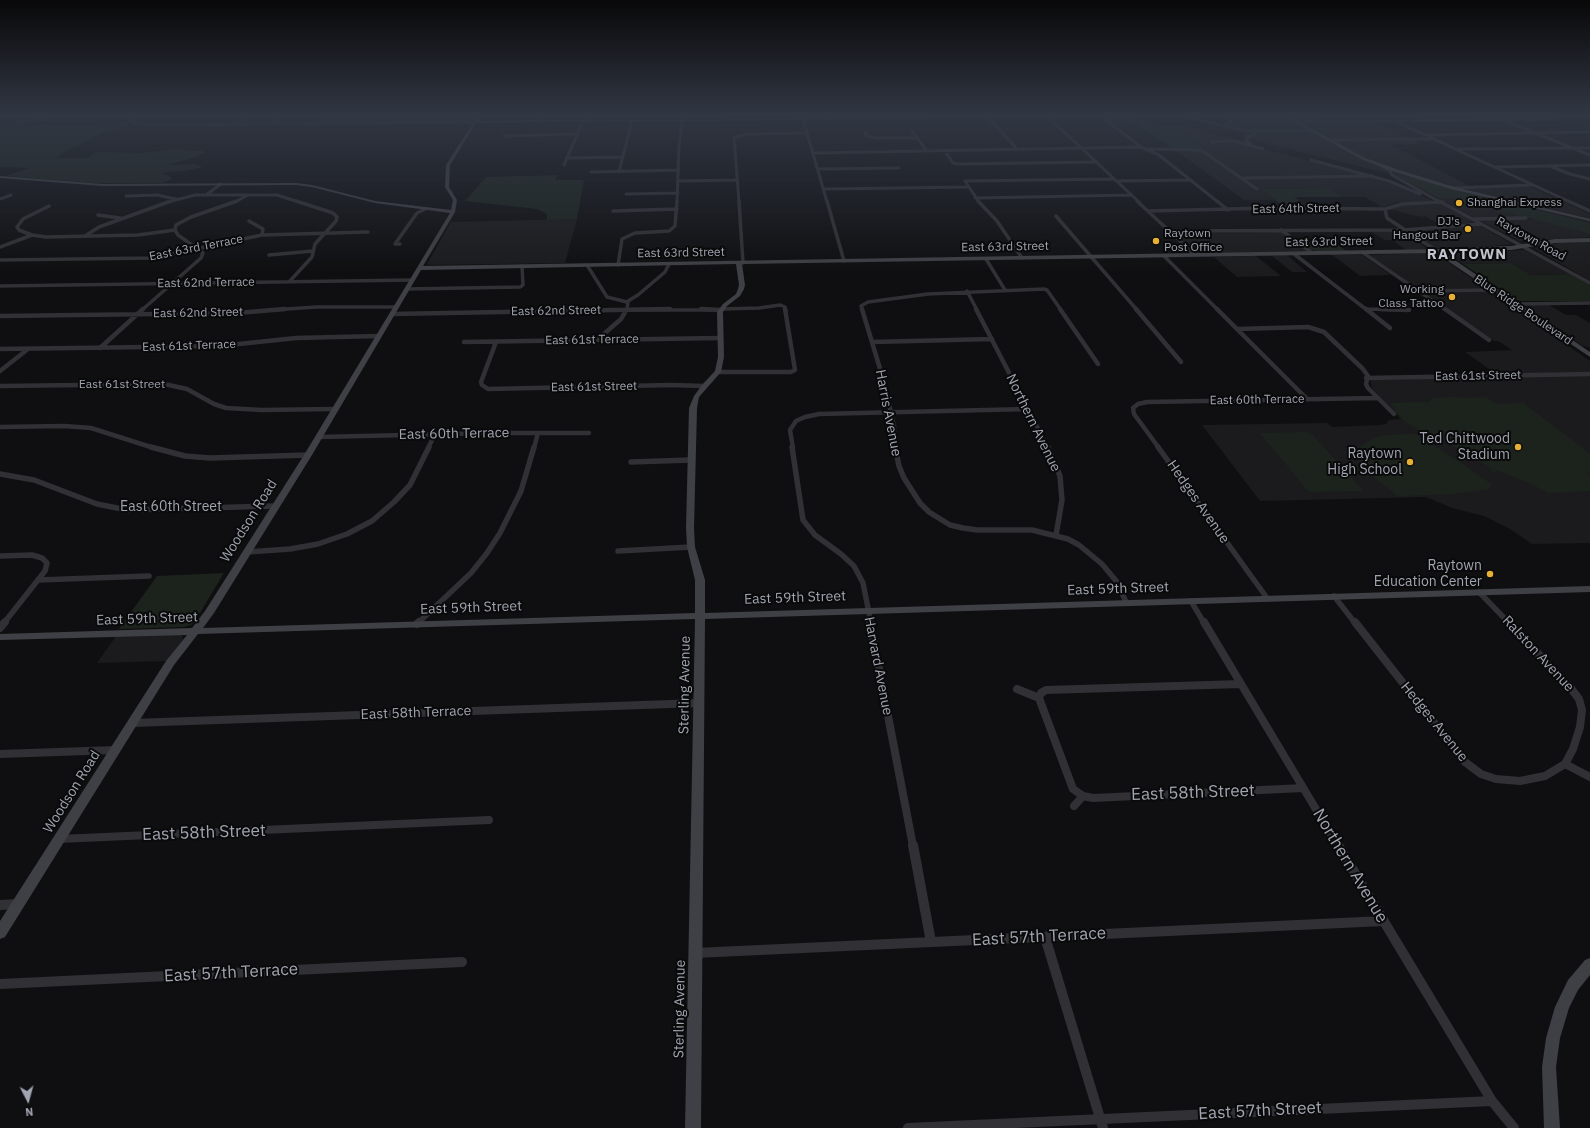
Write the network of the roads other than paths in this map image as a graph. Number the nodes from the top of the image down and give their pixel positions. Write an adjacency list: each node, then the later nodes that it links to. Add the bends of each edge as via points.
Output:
1 (448, 169): 51 (street, via 447,187 455,200)
2 (620, 169): 16 (street)
3 (736, 169): 21 (street)
4 (819, 169): 5 (street); 29 (street)
5 (848, 169)
6 (1104, 169): 22 (street)
7 (1176, 169): 23 (street)
8 (1229, 169): 19 (street)
9 (1344, 169): 17 (street)
10 (1386, 169): 41 (street, Raytown Road)
11 (1390, 169): 28 (street)
12 (1497, 169): 26 (street)
13 (1557, 169): 20 (street)
14 (679, 170): 16 (street); 24 (street)
15 (591, 172): 16 (street)
16 (619, 172)
17 (1373, 176): 19 (street); 41 (street)
18 (0, 177): 25 (street, via 102,185)
19 (1242, 178): 30 (street)
20 (1590, 179)
21 (737, 180): 24 (street); 89 (street)
22 (1115, 180): 23 (street); 27 (street, via 966,180 964,182); 36 (street)
23 (1190, 180): 46 (street)
24 (679, 181): 31 (street)
25 (221, 184): 35 (street); 44 (street, via 305,185 375,202)
26 (1533, 185): 28 (street); 50 (street)
27 (968, 187): 29 (street); 38 (street)
28 (1454, 188): 57 (street)
29 (825, 189): 88 (street)
30 (1257, 189)
31 (678, 193): 33 (street); 45 (street)
32 (248, 194): 35 (street); 60 (street, via 231,204 185,219 176,225); 65 (street, via 277,195 337,215 338,219)
33 (626, 194)
34 (11, 195): 39 (street)
35 (206, 195): 40 (street)
36 (1131, 195): 38 (street); 49 (street)
37 (126, 196): 40 (street, via 157,195)
38 (975, 198): 85 (street, via 997,221)
39 (0, 199)
40 (176, 199): 55 (street)
41 (1435, 199): 42 (street, Raytown Road)
42 (1443, 202): 47 (street, East 64th Street, via 1402,204); 56 (street, Raytown Road)
43 (50, 206): 66 (street, via 19,223 19,230)
44 (425, 208): 51 (street); 72 (street, via 417,213 395,244)
45 (677, 209): 48 (street); 90 (street, via 675,226 672,229 635,233 622,239)
46 (1228, 210): 47 (street, East 64th Street); 49 (street, East 64th Street)
47 (1385, 210): 62 (street, via 1387,218)
48 (613, 211)
49 (1148, 211): 63 (street)
50 (1590, 211)
51 (453, 212): 94 (street, Woodson Road)
52 (98, 215): 55 (street)
53 (1056, 216): 84 (street)
54 (1526, 218): 56 (street)
55 (122, 219): 68 (street, via 99,227)
56 (1474, 219): 59 (street, Raytown Road)
57 (1590, 220)
58 (249, 221): 67 (street, via 263,229)
59 (1482, 224): 62 (street); 71 (street, Raytown Road)
60 (175, 230): 68 (street, via 138,236); 75 (street, via 178,235)
61 (1281, 230): 62 (street); 63 (street); 80 (street)
62 (1404, 230): 77 (street)
63 (1169, 231): 82 (street)
64 (368, 232): 65 (street, East 63rd Terrace)
65 (325, 233): 67 (street, East 63rd Terrace); 76 (street, via 315,244)
66 (32, 235): 68 (street); 74 (street)
67 (262, 235): 75 (street, East 63rd Terrace)
68 (85, 236)
69 (1570, 240): 70 (street, East 63rd Street); 71 (street); 73 (street, East 63rd Street)
70 (1590, 240)
71 (1516, 242): 73 (street, Raytown Road)
72 (400, 244)
73 (1524, 246): 77 (street, East 63rd Street); 97 (street, Raytown Road)
74 (0, 247)
75 (199, 249): 87 (street, East 63rd Terrace, via 138,259); 98 (street, via 202,253 201,258)
76 (313, 251): 81 (street); 96 (street, via 312,257)
77 (1437, 251): 78 (street, East 63rd Street); 102 (street, Blue Ridge Boulevard)
78 (1362, 252): 80 (street, East 63rd Street); 104 (street)
79 (1294, 254): 80 (street, East 63rd Street); 82 (street, East 63rd Street); 108 (street)
80 (1312, 254)
81 (269, 255)
82 (1195, 255): 83 (street, East 63rd Street)
83 (1164, 256): 84 (street, East 63rd Street); 116 (street)
84 (1091, 257): 85 (street, East 63rd Street); 131 (street)
85 (1022, 258): 86 (street, East 63rd Street)
86 (986, 259): 88 (street, East 63rd Street); 101 (street)
87 (0, 260)
88 (844, 261): 89 (street, East 63rd Street)
89 (741, 263): 91 (street, East 63rd Street); 110 (street, via 741,289)
90 (618, 264): 91 (street, East 63rd Street); 92 (street, East 63rd Street)
91 (668, 264): 105 (street, via 665,272)
92 (587, 265): 93 (street, East 63rd Street); 105 (street, via 607,297)
93 (522, 266): 94 (street, East 63rd Street); 100 (street, via 521,286)
94 (420, 268): 95 (street, Woodson Road)
95 (412, 280): 96 (street, East 62nd Terrace); 100 (street, Woodson Road)
96 (289, 282): 98 (street, East 62nd Terrace)
97 (1590, 282)
98 (172, 284): 99 (street, East 62nd Terrace); 113 (street)
99 (0, 286)
100 (407, 289): 112 (street, Woodson Road)
101 (1005, 290): 103 (street); 132 (street, via 1047,290)
102 (1495, 290): 104 (street); 107 (street, Blue Ridge Boulevard)
103 (967, 291): 119 (street, Northern Avenue); 124 (street, Harris Avenue, via 865,303 861,306)
104 (1420, 291): 121 (street)
105 (627, 302): 109 (street)
106 (1590, 303): 107 (street)
107 (1516, 304): 129 (street, Blue Ridge Boulevard)
108 (1365, 309): 111 (street); 115 (street)
109 (627, 310): 110 (street, East 62nd Street); 112 (street, East 62nd Street); 120 (street, via 621,320)
110 (721, 310): 118 (street); 134 (street, East 62nd Street, via 785,307 795,371)
111 (1409, 310)
112 (394, 311): 113 (street, East 62nd Street, via 316,307 237,313); 117 (street, Woodson Road)
113 (138, 314): 114 (street, East 62nd Street); 125 (street)
114 (0, 316)
115 (1390, 328)
116 (1236, 329): 136 (street, via 1308,327 1319,330 1327,334 1363,369 1368,376); 140 (street)
117 (378, 336): 125 (street, East 61st Terrace, via 296,338 220,346); 142 (street, Woodson Road)
118 (720, 338): 120 (street, East 61st Terrace); 134 (street, via 721,357)
119 (992, 339): 124 (street); 143 (street, Northern Avenue)
120 (597, 340): 123 (street, East 61st Terrace)
121 (1489, 340)
122 (464, 342): 123 (street, East 61st Terrace)
123 (496, 342): 138 (street, East 61st Street, via 481,382 485,387 496,389)
124 (872, 342): 144 (street, Harris Avenue)
125 (100, 348): 127 (street, East 61st Terrace)
126 (0, 349): 127 (street, East 61st Terrace)
127 (28, 349): 133 (street)
128 (1590, 349): 129 (street)
129 (1582, 350): 130 (street, Blue Ridge Boulevard)
130 (1590, 355)
131 (1181, 362)
132 (1098, 364)
133 (0, 371)
134 (718, 372): 138 (street, Sterling Avenue)
135 (1590, 374): 136 (street, East 61st Street)
136 (1366, 378): 139 (street, via 1368,388)
137 (0, 386): 142 (street, East 61st Street, via 164,384 187,389 226,408)
138 (704, 386): 152 (street, Sterling Avenue, via 696,397 693,408)
139 (1378, 398): 140 (street, East 60th Terrace); 145 (street)
140 (1307, 399): 141 (street, East 60th Terrace, via 1147,402)
141 (1136, 406): 166 (street, Hedges Avenue, via 1133,408 1134,414)
142 (334, 409): 150 (street, Woodson Road)
143 (1028, 409): 144 (street); 156 (street, Northern Avenue, via 1060,476 1062,500)
144 (890, 413): 156 (street, Harris Avenue, via 894,426 895,450 904,478 920,503 935,516 950,525 963,528 1032,530); 169 (street, Harvard Avenue, via 819,414 802,419 792,425 790,430 804,520 815,535 854,566 863,583)
145 (1394, 414)
146 (0, 427): 151 (street, via 91,428 185,456 210,458)
147 (538, 433): 148 (street, East 60th Terrace); 149 (street, East 60th Terrace); 171 (street, via 521,491 500,533 471,573)
148 (589, 433)
149 (434, 434): 150 (street, East 60th Terrace); 159 (street, via 410,484 372,521 347,534 318,544)
150 (318, 437): 151 (street, Woodson Road)
151 (308, 455): 155 (street, Woodson Road)
152 (691, 460): 153 (street); 157 (street, Sterling Avenue)
153 (631, 462)
154 (0, 474): 155 (street, East 60th Street, via 34,480 97,504 127,510)
155 (274, 506): 159 (street, Woodson Road)
156 (1056, 535): 168 (street, via 1079,546 1102,564 1117,582)
157 (691, 547): 158 (street); 170 (street, Sterling Avenue, via 700,580)
158 (618, 551)
159 (248, 552): 173 (street, Woodson Road)
160 (0, 556): 162 (street, via 40,557 47,563)
161 (149, 576): 162 (street)
162 (38, 580): 172 (street)
163 (1590, 589): 164 (street, East 59th Street)
164 (1479, 592): 165 (street, East 59th Street); 182 (street, Ralston Avenue, via 1579,699 1582,710 1580,727)
165 (1334, 596): 166 (street, East 59th Street); 182 (street, Hedges Avenue, via 1472,768 1496,779 1520,781 1545,776)
166 (1267, 598): 167 (street, East 59th Street)
167 (1191, 601): 168 (street, East 59th Street); 175 (street, Northern Avenue)
168 (1126, 602): 169 (street, East 59th Street)
169 (868, 610): 170 (street, East 59th Street); 194 (street, Harvard Avenue)
170 (700, 615): 171 (street, East 59th Street); 178 (street, Sterling Avenue)
171 (417, 624): 173 (street, East 59th Street)
172 (0, 628)
173 (195, 631): 174 (street, East 59th Street); 179 (street, Woodson Road, via 170,663)
174 (0, 637)
175 (1241, 684): 177 (street, via 1046,690); 184 (street, Northern Avenue)
176 (1017, 689): 177 (street)
177 (1039, 698): 185 (street, via 1073,789)
178 (698, 703): 179 (street, East 58th Terrace); 195 (street, Sterling Avenue)
179 (133, 724): 180 (street, Woodson Road)
180 (116, 750): 181 (street); 188 (street, Woodson Road)
181 (0, 754)
182 (1565, 764): 183 (street)
183 (1590, 777)
184 (1303, 788): 185 (street, East 58th Street, via 1093,798); 191 (street, Northern Avenue)
185 (1083, 796): 186 (street)
186 (1074, 806)
187 (489, 820): 188 (street, East 58th Street)
188 (59, 839): 189 (street, Woodson Road)
189 (18, 904): 190 (street); 192 (street, Woodson Road)
190 (0, 905)
191 (1384, 921): 193 (street, East 57th Terrace); 199 (street, Northern Avenue)
192 (0, 933)
193 (1045, 937): 194 (street, East 57th Terrace); 200 (street)
194 (931, 942): 195 (street, East 57th Terrace)
195 (695, 953): 201 (street, Sterling Avenue)
196 (462, 962): 198 (street, East 57th Terrace)
197 (1590, 964): 204 (street, via 1573,985 1562,1007 1553,1038 1549,1067)
198 (0, 984)
199 (1492, 1101): 200 (street, East 57th Street); 203 (street, Northern Avenue)
200 (1101, 1123): 202 (street, East 57th Street)
201 (693, 1128)
202 (908, 1128)
203 (1514, 1128)
204 (1552, 1128)

